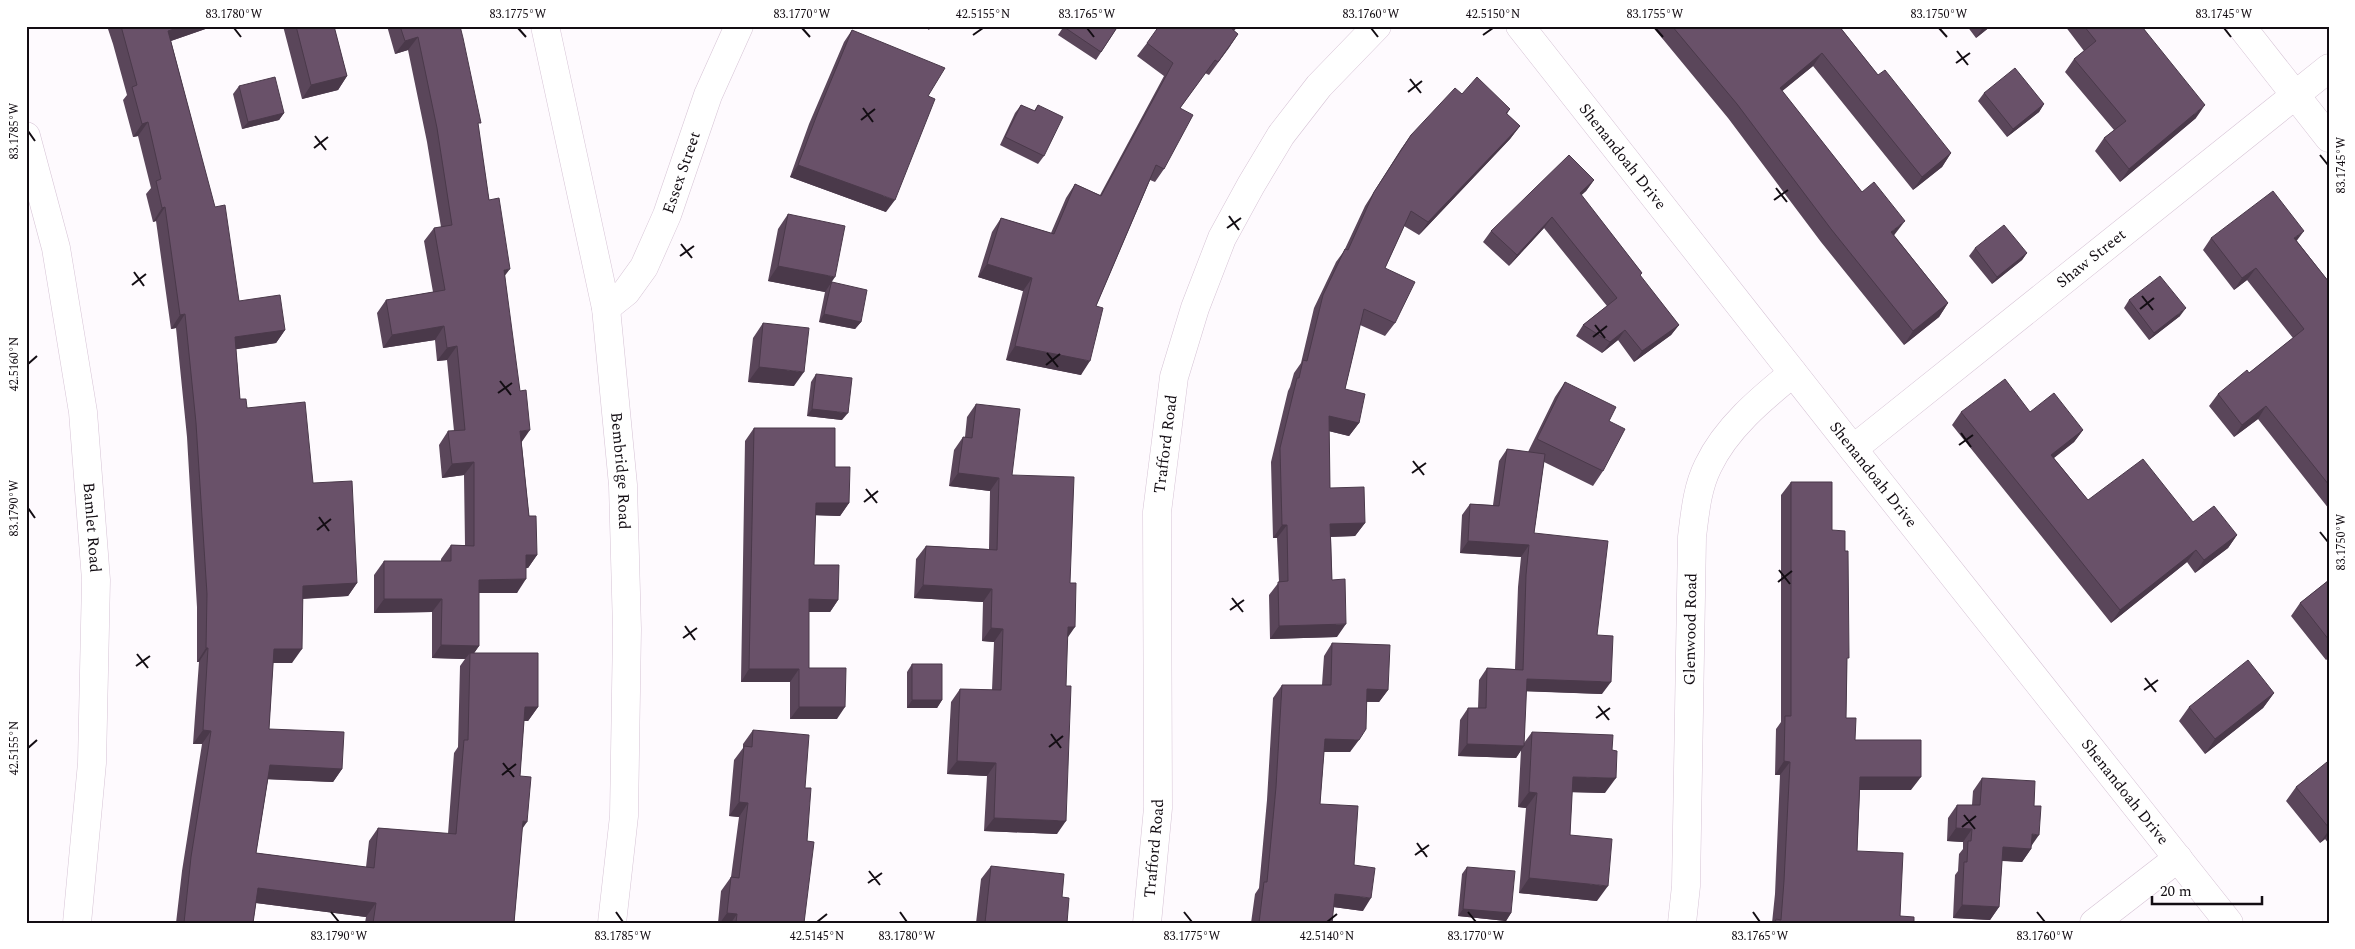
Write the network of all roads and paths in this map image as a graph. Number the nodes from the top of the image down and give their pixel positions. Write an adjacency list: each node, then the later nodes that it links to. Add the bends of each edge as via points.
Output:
1 (545, 26): 10 (street, Bembridge Road)
2 (739, 26): 10 (street, Essex Street, via 708,95 644,267 626,292)
3 (1377, 26): 16 (street, Trafford Road, via 1318,86 1281,135 1251,185 1222,238 1195,308 1174,377 1157,512 1158,808)
4 (1520, 26): 11 (street, Shenandoah Drive)
5 (2241, 26): 7 (street)
6 (2329, 68): 7 (street, Shaw Street)
7 (2295, 95): 9 (street); 12 (street, Shaw Street)
8 (26, 136): 14 (street, Bamlet Road, via 56,248 84,412 96,580 92,763)
9 (2329, 138)
10 (606, 308): 15 (street, Bembridge Road, via 623,485 628,629 624,816)
11 (1793, 373): 12 (street, Shenandoah Drive); 17 (street, Glenwood Road, via 1760,400 1725,439 1708,466 1698,495 1692,536 1686,886)
12 (1852, 449): 13 (street, Shenandoah Drive)
13 (2178, 858): 18 (street); 19 (street, Shenandoah Drive)
14 (77, 923)
15 (612, 923)
16 (1147, 923)
17 (1682, 923)
18 (2094, 923)
19 (2230, 923)

